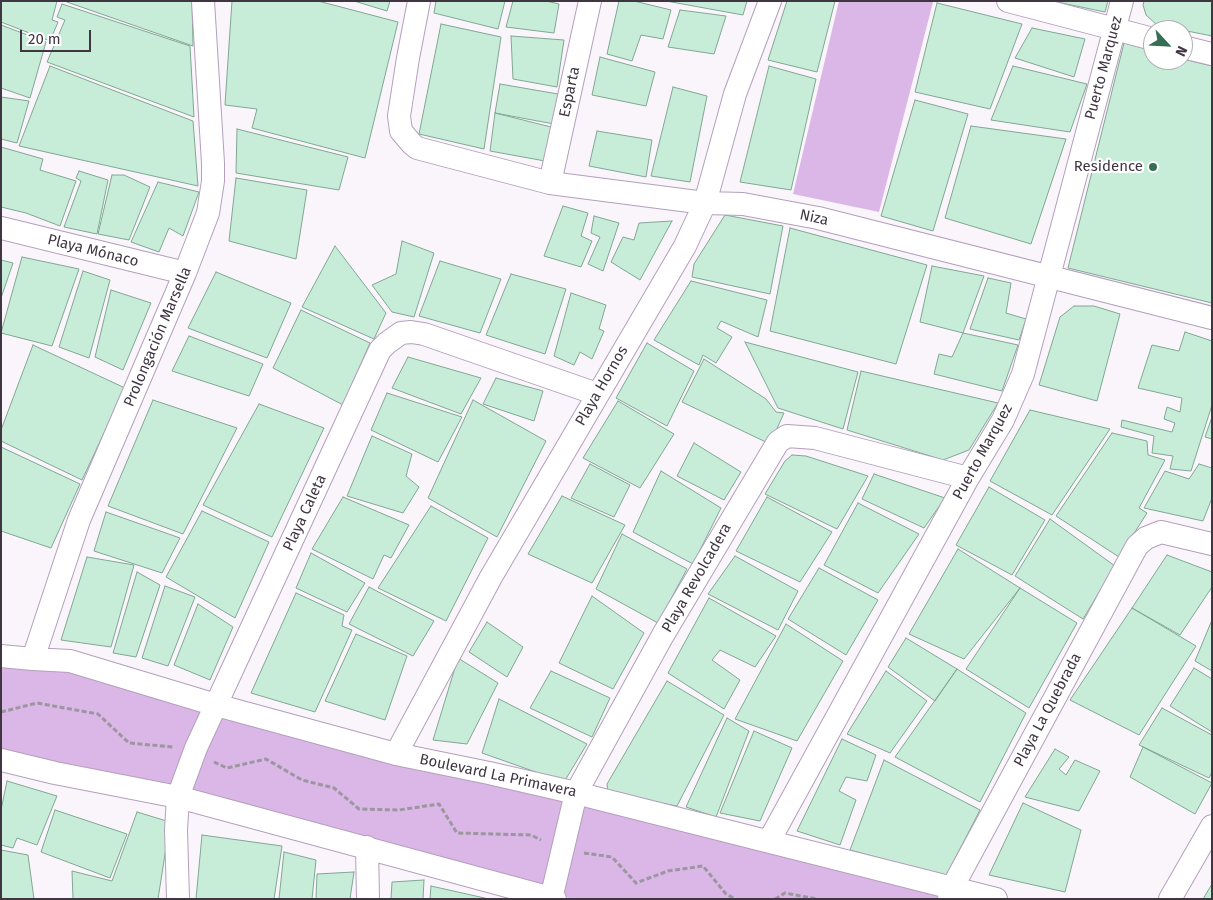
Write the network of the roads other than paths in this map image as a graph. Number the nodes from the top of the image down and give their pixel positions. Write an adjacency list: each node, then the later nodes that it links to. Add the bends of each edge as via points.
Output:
1 (203, 1): 14 (street, Prolongación Marsella, via 213,181 208,213)
2 (419, 1): 11 (street, Niza, via 399,116 400,131 417,148)
3 (590, 1): 11 (street, Esparta)
4 (770, 1): 12 (street, Playa Hornos, via 735,94)
5 (1008, 1): 7 (street)
6 (1122, 1): 7 (street, Puerto Marquez)
7 (1115, 28): 8 (street); 15 (street, Puerto Marquez)
8 (1143, 36)
9 (1193, 49): 10 (street)
10 (1212, 54)
11 (550, 183): 12 (street, Niza)
12 (705, 203): 15 (street, Niza, via 743,204 818,218); 17 (street, Playa Hornos, via 685,246)
13 (1, 228): 14 (street, Playa Mónaco)
14 (185, 273): 21 (street, Prolongación Marsella, via 79,520)
15 (1050, 277): 16 (street, Niza); 18 (street, Puerto Marquez, via 1023,374 1003,420)
16 (1212, 318)
17 (597, 394): 22 (street, Playa Caleta, via 424,334 401,333 387,343 380,350); 23 (street, Playa Hornos, via 491,577)
18 (968, 478): 25 (street, Playa Revolcadera, via 815,438 787,436 778,442 663,635); 28 (street, Puerto Marquez)
19 (1212, 544): 30 (street, Playa La Quebrada, via 1161,532 1137,546)
20 (1, 656): 21 (street, Boulevard La Primavera)
21 (33, 659): 22 (street, Boulevard La Primavera, via 70,661)
22 (216, 705): 23 (street, Boulevard La Primavera); 26 (street, Playa Caleta)
23 (396, 754): 25 (street, Boulevard La Primavera)
24 (1, 760): 26 (street)
25 (576, 793): 28 (street, Boulevard La Primavera); 31 (street, Playa Revolcadera)
26 (178, 797): 29 (street); 32 (street, Playa Caleta)
27 (1212, 826): 35 (street)
28 (769, 841): 30 (street, Boulevard La Primavera)
29 (367, 847): 31 (street); 33 (street)
30 (950, 893): 34 (street, Boulevard La Primavera)
31 (552, 898)
32 (178, 899)
33 (368, 899)
34 (996, 899)
35 (1170, 899)

